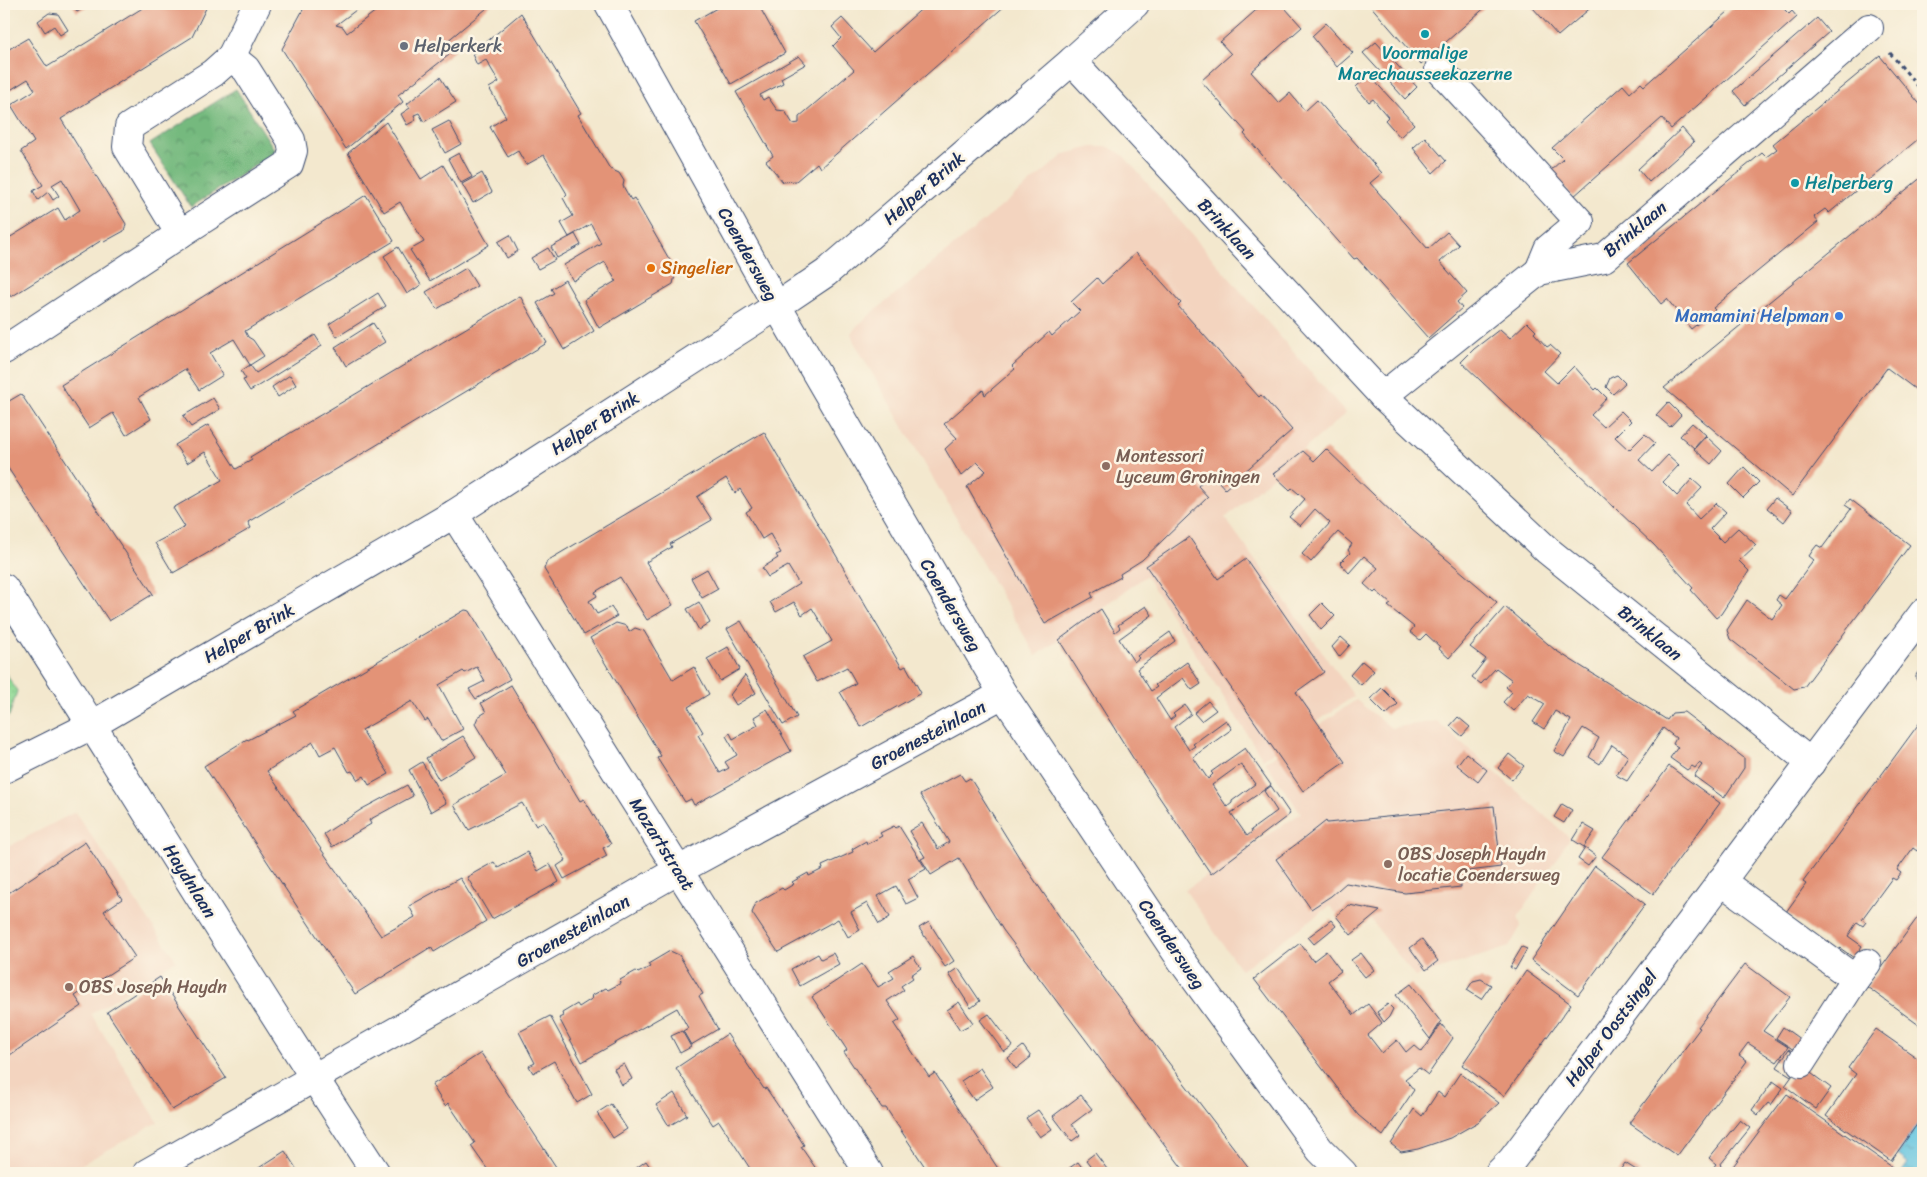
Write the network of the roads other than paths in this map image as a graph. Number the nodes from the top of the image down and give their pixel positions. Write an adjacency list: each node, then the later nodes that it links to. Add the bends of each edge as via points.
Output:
1 (257, 4): 5 (street)
2 (609, 4): 10 (street, Coendersweg)
3 (1135, 4): 6 (street, Helper Brink)
4 (1869, 28): 9 (street, Brinklaan, via 1604,258)
5 (231, 57): 8 (street, via 213,73 129,127 127,147); 8 (street, via 246,69 291,140 293,151 289,164)
6 (1072, 61): 10 (street, Helper Brink, via 826,273); 12 (street, Brinklaan)
7 (1439, 69): 9 (street, via 1580,222 1548,249)
8 (180, 234): 11 (street)
9 (1539, 271): 12 (street, Brinklaan)
10 (777, 306): 13 (street, Helper Brink); 16 (street, Coendersweg)
11 (4, 350)
12 (1383, 396): 18 (street, Brinklaan, via 1548,550)
13 (454, 514): 17 (street, Helper Brink); 20 (street, Mozartstraat)
14 (4, 588): 17 (street, Haydnlaan)
15 (1923, 613): 18 (street, Helper Oostsingel)
16 (1003, 694): 20 (street, Groenesteinlaan); 27 (street, Coendersweg, via 1182,961 1320,1150)
17 (92, 725): 19 (street, Helper Brink); 23 (street, Haydnlaan)
18 (1810, 763): 21 (street, Helper Oostsingel)
19 (4, 768)
20 (678, 870): 23 (street, Groenesteinlaan); 26 (street, Mozartstraat)
21 (1721, 881): 22 (street, via 1861,971); 28 (street, Helper Oostsingel)
22 (1801, 1064)
23 (314, 1079): 24 (street, Groenesteinlaan); 25 (street, Haydnlaan)
24 (147, 1173)
25 (376, 1173)
26 (869, 1173)
27 (1343, 1173)
28 (1499, 1173)

